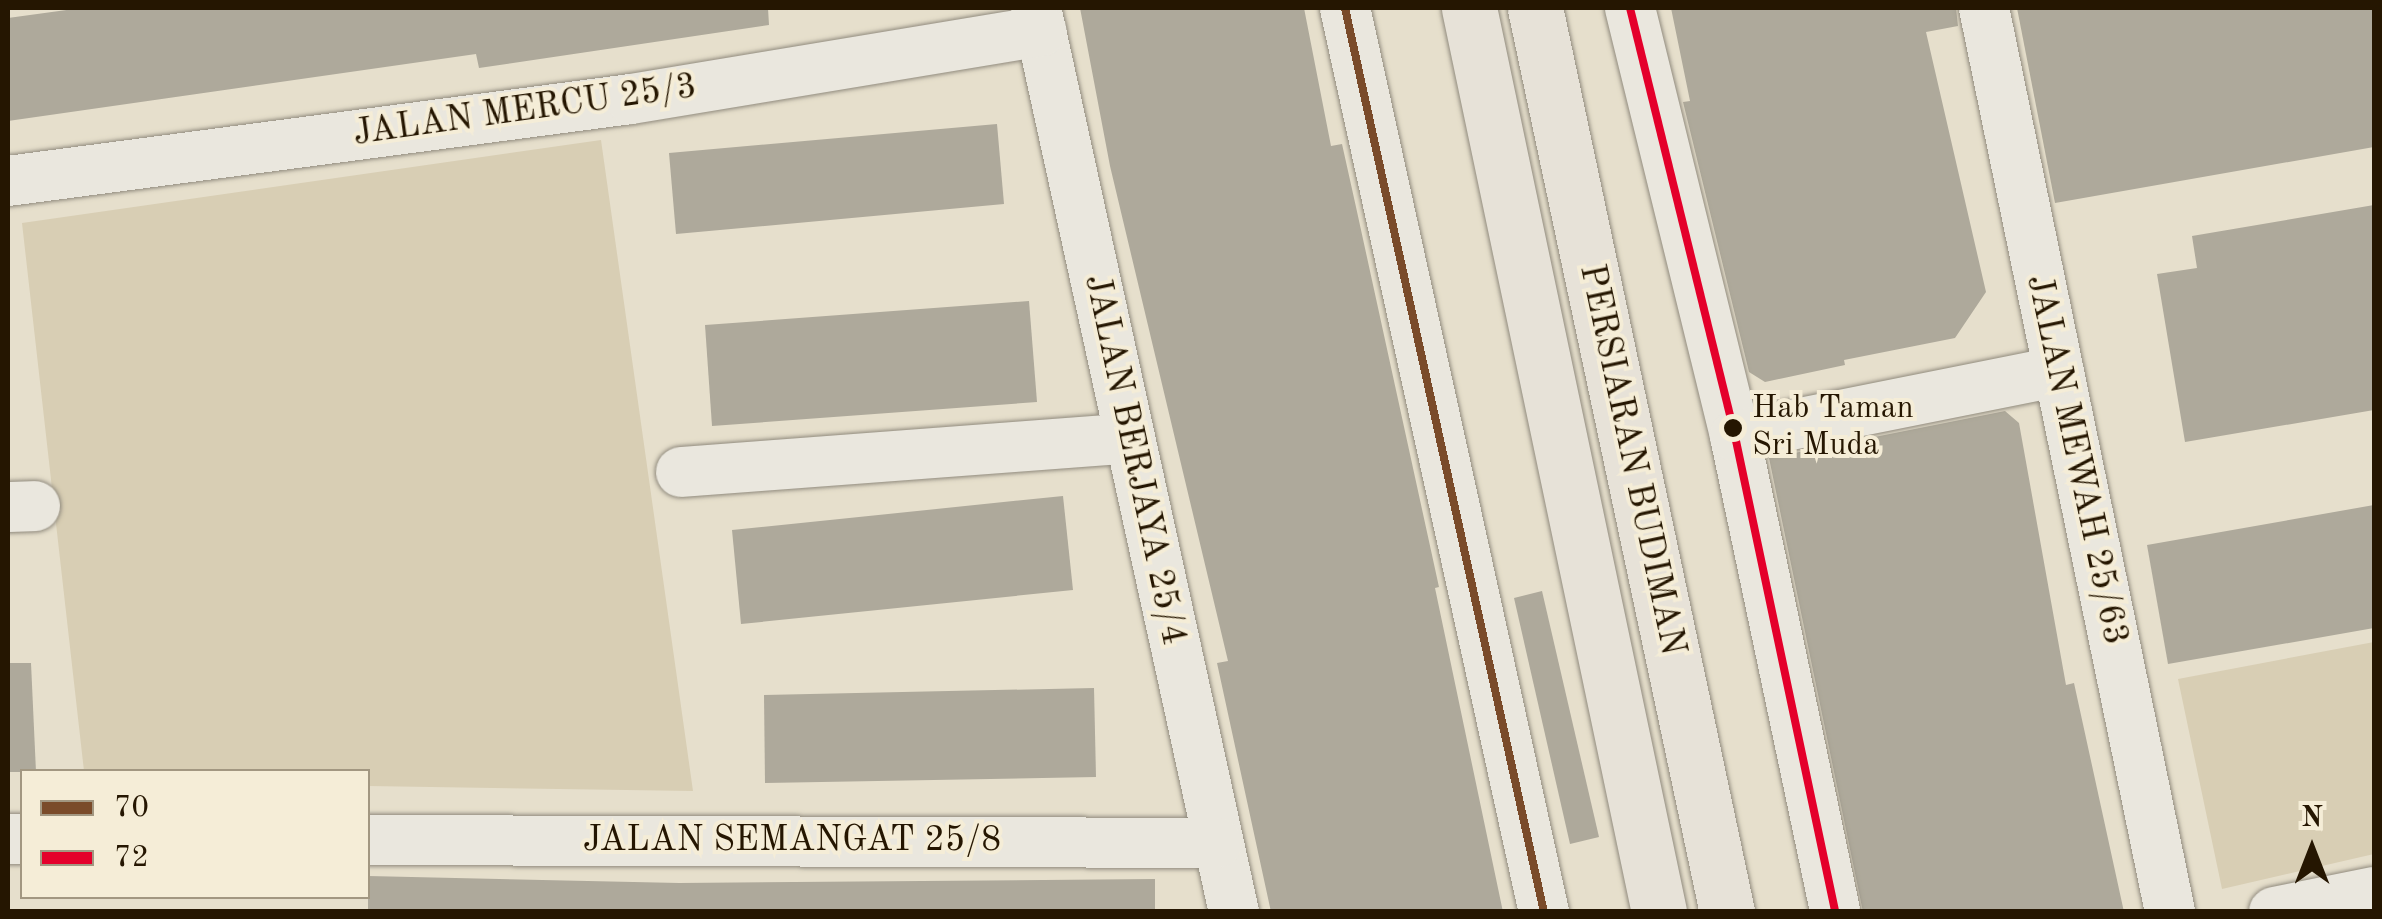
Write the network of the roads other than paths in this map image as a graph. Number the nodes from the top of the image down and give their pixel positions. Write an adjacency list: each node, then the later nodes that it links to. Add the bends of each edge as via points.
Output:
1 (1345, 8): 16 (street)
2 (1469, 8): 17 (main road, PERSIARAN BUDIMAN)
3 (1534, 8): 18 (main road, PERSIARAN BUDIMAN)
4 (1630, 8): 9 (street)
5 (1984, 8): 8 (street, JALAN MEWAH 25/63)
6 (1039, 19): 7 (street, JALAN MERCU 25/3, via 631,99); 10 (street, JALAN BERJAYA 25/4)
7 (8, 181)
8 (2059, 370): 9 (street); 20 (street, JALAN MEWAH 25/63)
9 (1736, 436): 19 (street)
10 (1129, 438): 11 (street); 13 (street, JALAN BERJAYA 25/4)
11 (681, 472)
12 (370, 840): 13 (street, JALAN SEMANGAT 25/8)
13 (1217, 843): 15 (street, JALAN BERJAYA 25/4)
14 (2374, 892): 21 (street)
15 (1234, 912)
16 (1544, 912)
17 (1659, 912)
18 (1727, 912)
19 (1835, 912)
20 (2170, 912)
21 (2274, 912)

